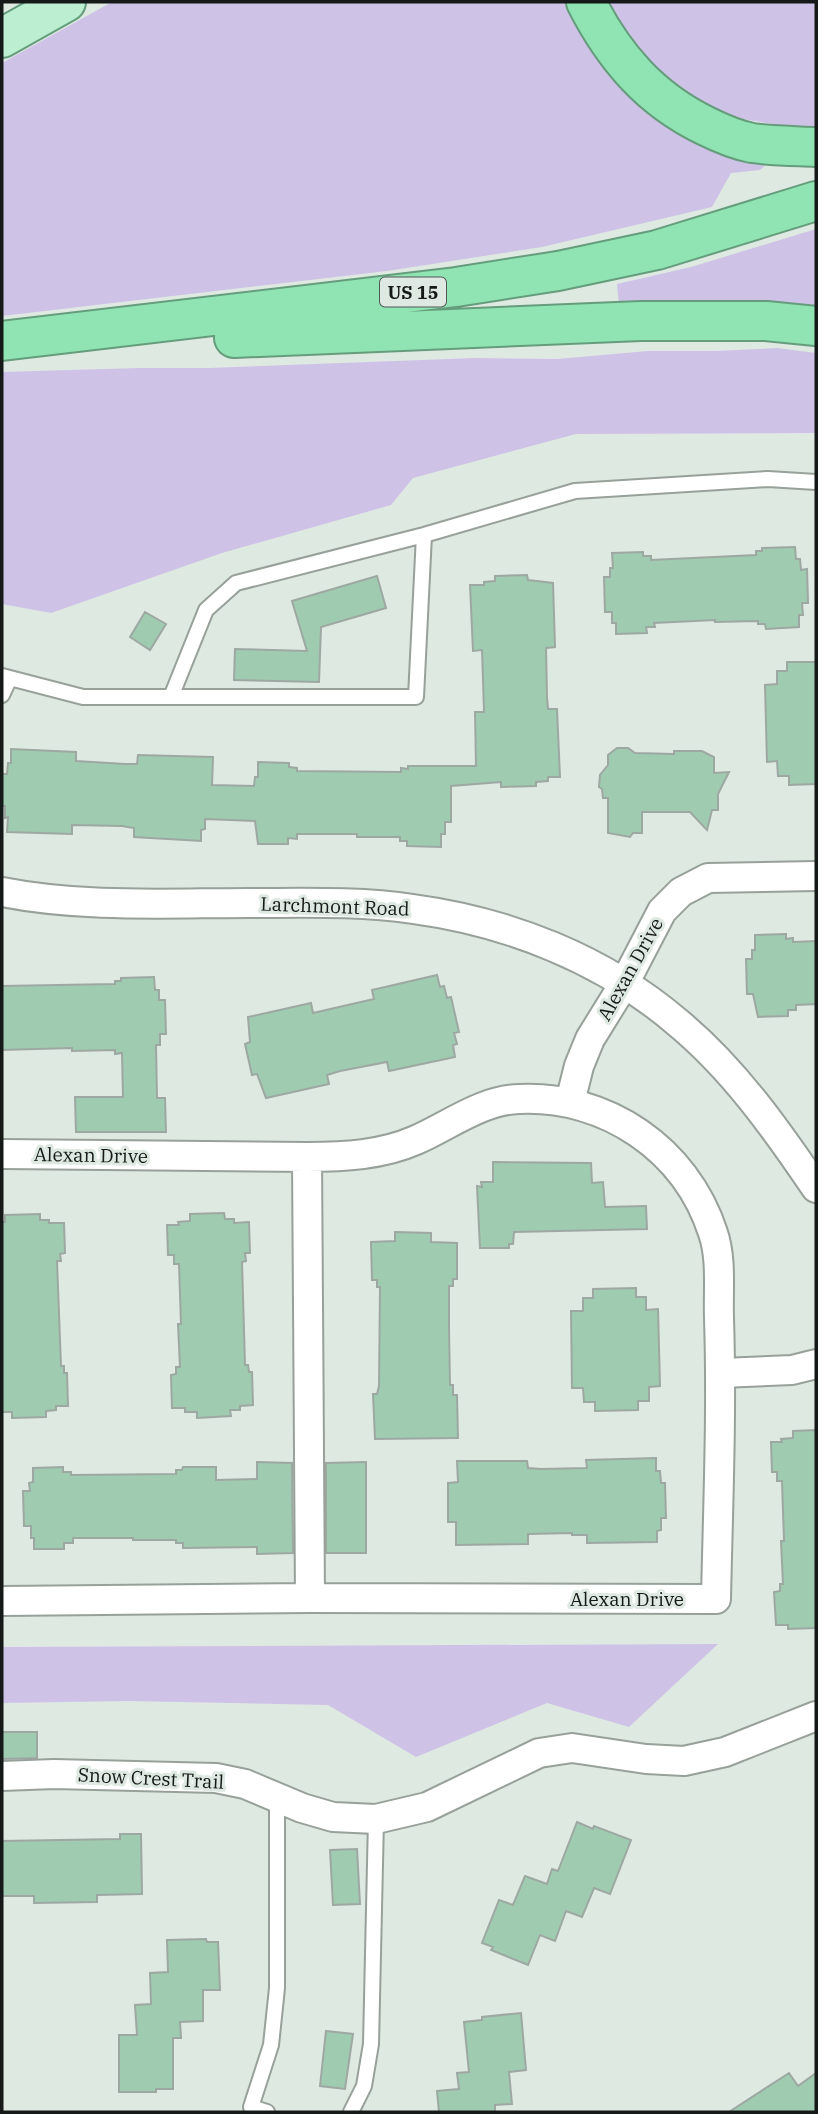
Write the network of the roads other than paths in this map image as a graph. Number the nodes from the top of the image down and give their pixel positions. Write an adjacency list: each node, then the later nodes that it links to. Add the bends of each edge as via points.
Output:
1 (66, 2): 3 (main road)
2 (586, 2): 4 (highway, via 624,64 681,114 749,142)
3 (2, 37)
4 (816, 147)
5 (816, 201): 7 (highway, US 15, via 657,250 558,271)
6 (816, 326): 8 (highway, via 766,321 641,321)
7 (2, 341)
8 (2, 352)
9 (816, 482): 10 (lane, via 768,479 575,491)
10 (424, 535): 13 (lane, via 236,583 206,610); 13 (lane, via 416,697)
11 (6, 678): 12 (lane); 13 (lane, via 83,697)
12 (2, 695)
13 (171, 697)
14 (816, 876): 16 (street, Alexan Drive, via 708,878 681,892 662,911)
15 (2, 892): 16 (street, Larchmont Road, via 74,902 349,903 413,909 518,933 593,965)
16 (624, 984): 17 (street, Alexan Drive, via 590,1040); 20 (street, Larchmont Road, via 705,1047 744,1089)
17 (570, 1102): 19 (street, Alexan Drive, via 544,1098 490,1104 389,1149); 22 (street, Alexan Drive, via 634,1128 670,1160 696,1194 714,1235)
18 (2, 1154): 19 (street, Alexan Drive)
19 (307, 1157): 23 (street)
20 (816, 1188)
21 (816, 1364): 22 (street, via 792,1370)
22 (721, 1373): 23 (street, Alexan Drive, via 716,1599)
23 (310, 1598): 24 (street, Alexan Drive)
24 (2, 1601)
25 (816, 1716): 28 (street, Snow Crest Trail, via 725,1752 684,1761 572,1748 539,1753 428,1807)
26 (2, 1776): 27 (street, Snow Crest Trail, via 216,1779)
27 (277, 1797): 28 (street, Snow Crest Trail, via 333,1817); 29 (lane, via 277,1988 271,2045 251,2106)
28 (376, 1819): 30 (lane, via 371,2044 364,2086)
29 (267, 2112)
30 (351, 2112)

